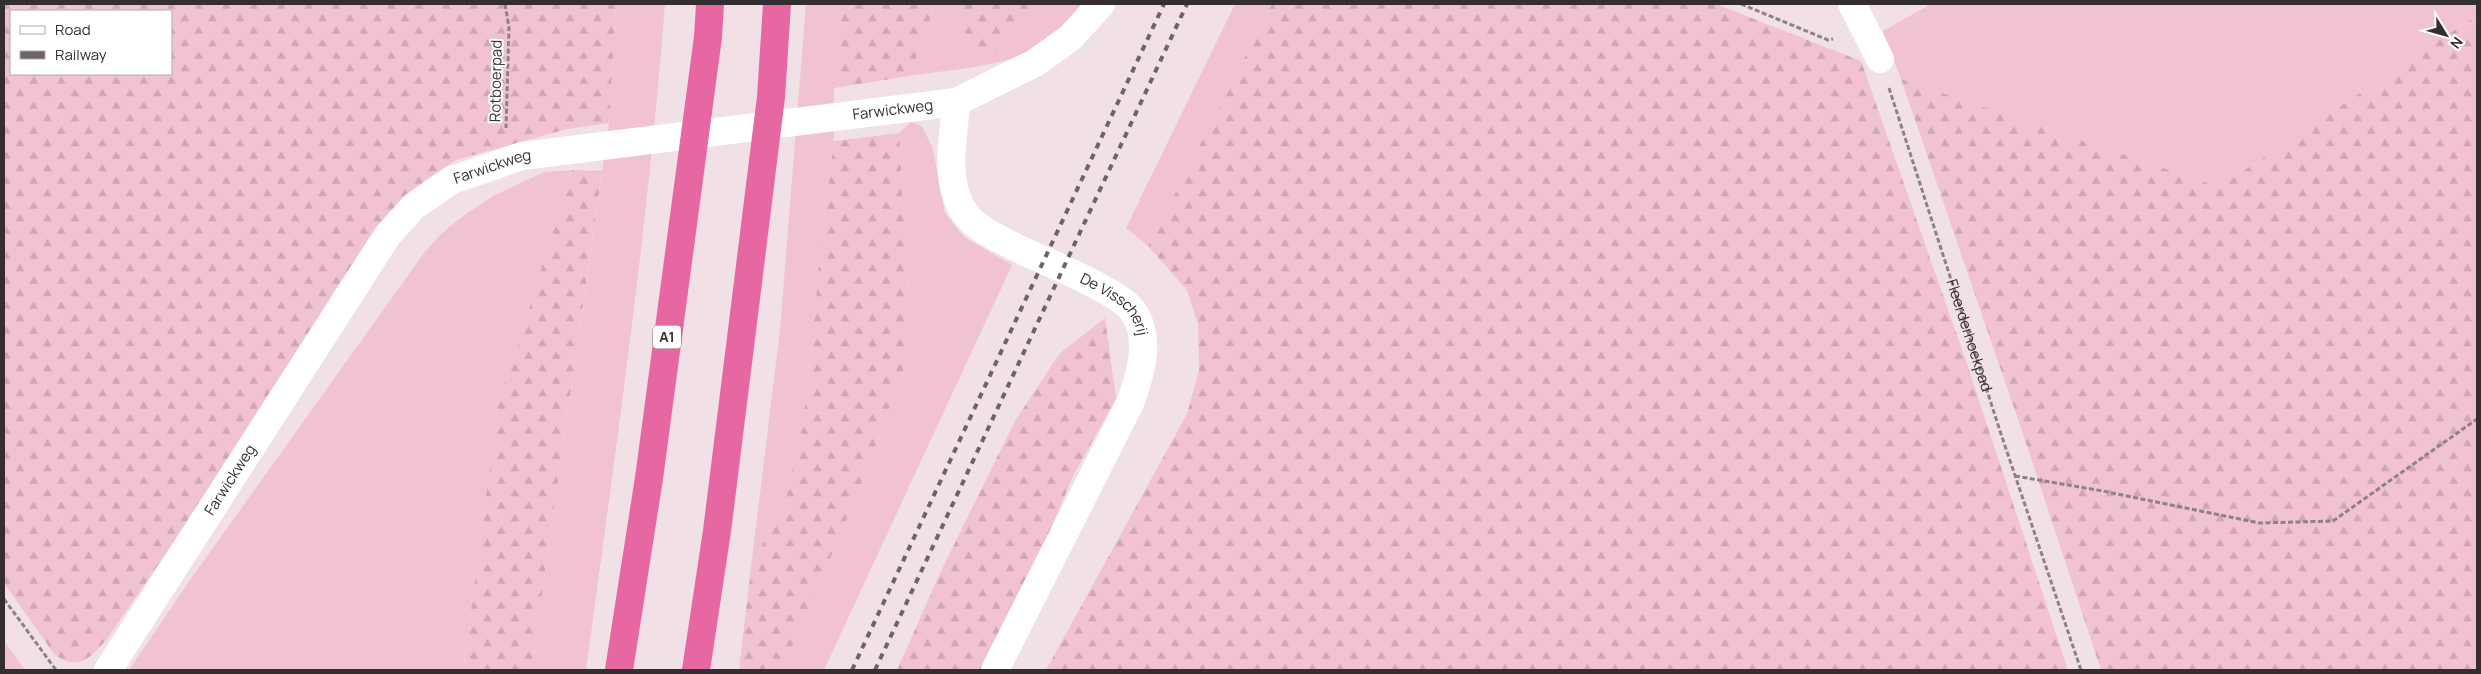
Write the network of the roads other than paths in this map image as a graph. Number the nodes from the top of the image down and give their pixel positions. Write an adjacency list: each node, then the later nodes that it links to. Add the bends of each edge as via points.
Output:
1 (710, 4): 8 (highway, A1, via 650,468)
2 (777, 4): 9 (highway, via 770,107 717,531)
3 (1101, 4): 6 (street, Farwickweg, via 1070,38 1035,63)
4 (1858, 16): 5 (street)
5 (1880, 59)
6 (956, 102): 7 (street, Farwickweg, via 522,156 452,180 414,206 387,236); 10 (street, De Visscherij, via 950,180 961,207 974,223 993,236 1108,291 1132,309 1141,330 1143,352 1130,400)
7 (108, 670)
8 (619, 670)
9 (696, 670)
10 (995, 670)

